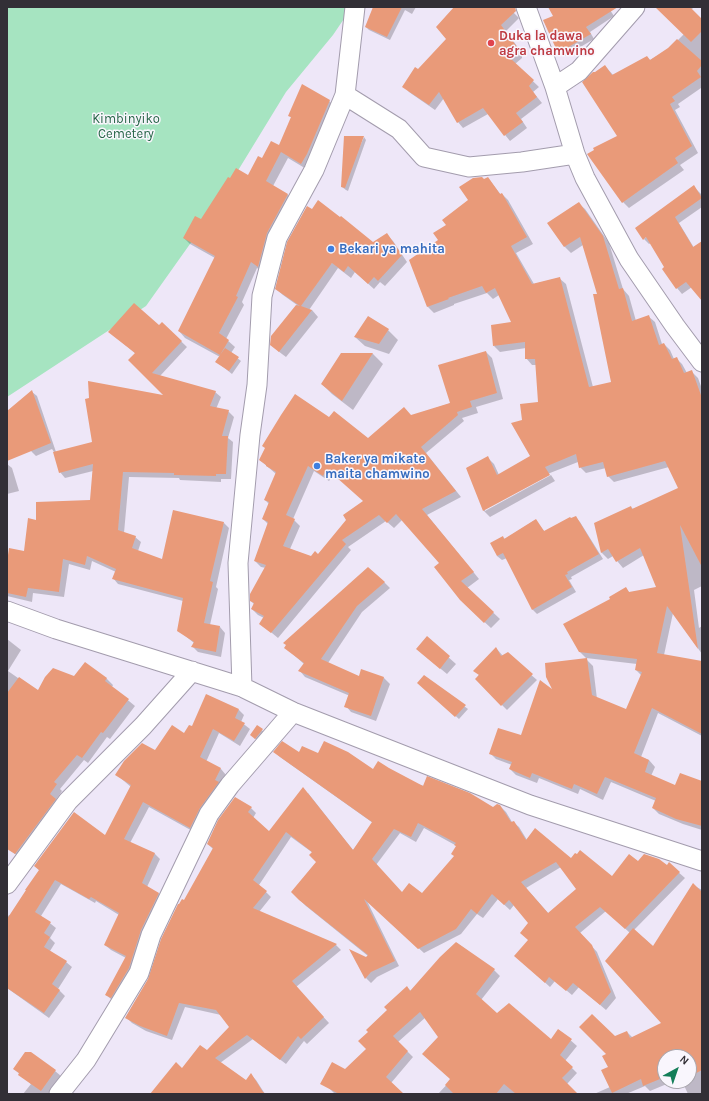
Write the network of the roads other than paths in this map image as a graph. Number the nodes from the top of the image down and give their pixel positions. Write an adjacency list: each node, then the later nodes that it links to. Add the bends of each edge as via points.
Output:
1 (355, 7): 5 (street)
2 (526, 7): 4 (street)
3 (635, 7): 4 (street, via 579,71)
4 (555, 87): 6 (street)
5 (345, 95): 6 (street, via 399,129 424,157 469,167); 10 (street, via 314,170 277,238 262,296 257,385 238,563)
6 (574, 154): 7 (street, via 629,259 674,326)
7 (702, 362)
8 (7, 611): 9 (street, via 56,629)
9 (192, 671): 10 (street); 13 (street, via 143,726 68,801)
10 (242, 688): 11 (street)
11 (293, 712): 12 (street, via 530,805); 14 (street, via 230,785 209,814 152,935 139,973 86,1060)
12 (702, 861)
13 (7, 884)
14 (59, 1094)

